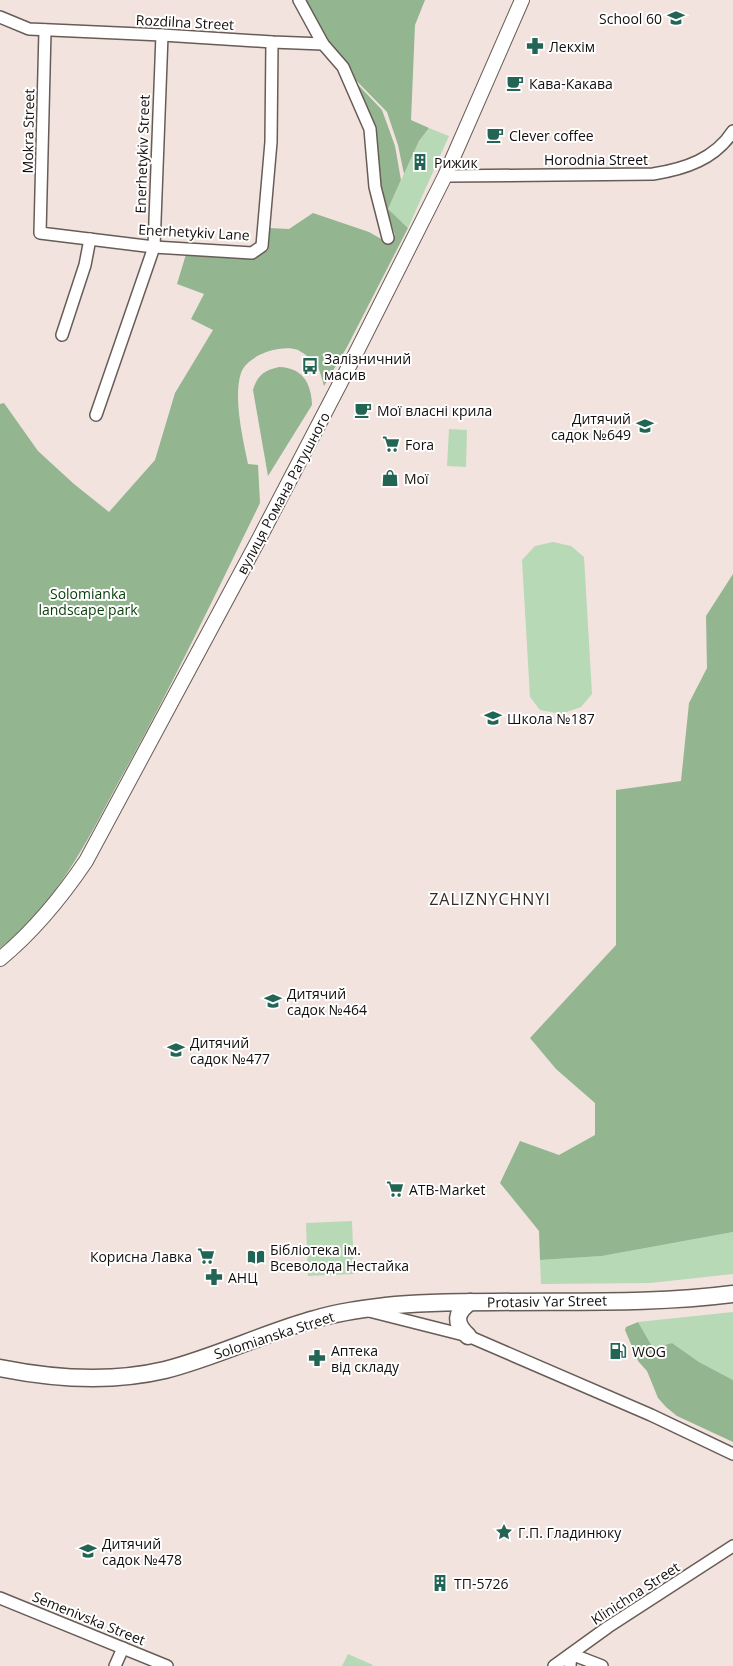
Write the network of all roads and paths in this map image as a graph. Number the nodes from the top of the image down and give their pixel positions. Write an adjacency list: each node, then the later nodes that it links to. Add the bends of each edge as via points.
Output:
1 (299, 0): 7 (street)
2 (522, 0): 9 (street, вулиця Романа Ратушного)
3 (0, 17): 4 (street, Rozdilna Street, via 29,29)
4 (45, 30): 5 (street, Rozdilna Street); 10 (street, Mokra Street)
5 (162, 35): 6 (street, Rozdilna Street); 13 (street, Enerhetykiv Street)
6 (272, 42): 7 (street, Rozdilna Street); 13 (street, Enerhetykiv Lane, via 271,142 262,246 252,253)
7 (322, 44): 11 (street, via 343,67 370,129 375,187)
8 (733, 130): 9 (street, Horodnia Street, via 711,154 695,163 653,174)
9 (445, 176): 16 (street, вулиця Романа Ратушного, via 343,379 86,861 40,922)
10 (40, 232): 12 (street, Enerhetykiv Lane)
11 (388, 238)
12 (90, 239): 13 (street, Enerhetykiv Lane); 14 (street)
13 (154, 247): 15 (street, Enerhetykiv Street)
14 (62, 335)
15 (96, 415)
16 (0, 959)
17 (733, 1294): 18 (main road, Protasiv Yar Street, via 624,1300)
18 (470, 1302): 19 (main road, Protasiv Yar Street); 20 (main road, via 458,1315 460,1329)
19 (360, 1309): 20 (street, Solomianska Street); 21 (main road, Solomianska Street, via 315,1319 189,1364 140,1375 87,1379 34,1375)
20 (468, 1336): 22 (street, Solomianska Street, via 651,1414)
21 (0, 1368)
22 (733, 1454)
23 (733, 1546): 26 (street, Klinichna Street)
24 (0, 1598): 25 (street, Semenivska Street)
25 (122, 1648): 27 (street); 28 (street, Semenivska Street)
26 (571, 1654): 29 (street, Klinichna Street); 30 (street); 31 (street)
27 (115, 1666)
28 (167, 1666)
29 (554, 1666)
30 (570, 1666)
31 (602, 1666)

